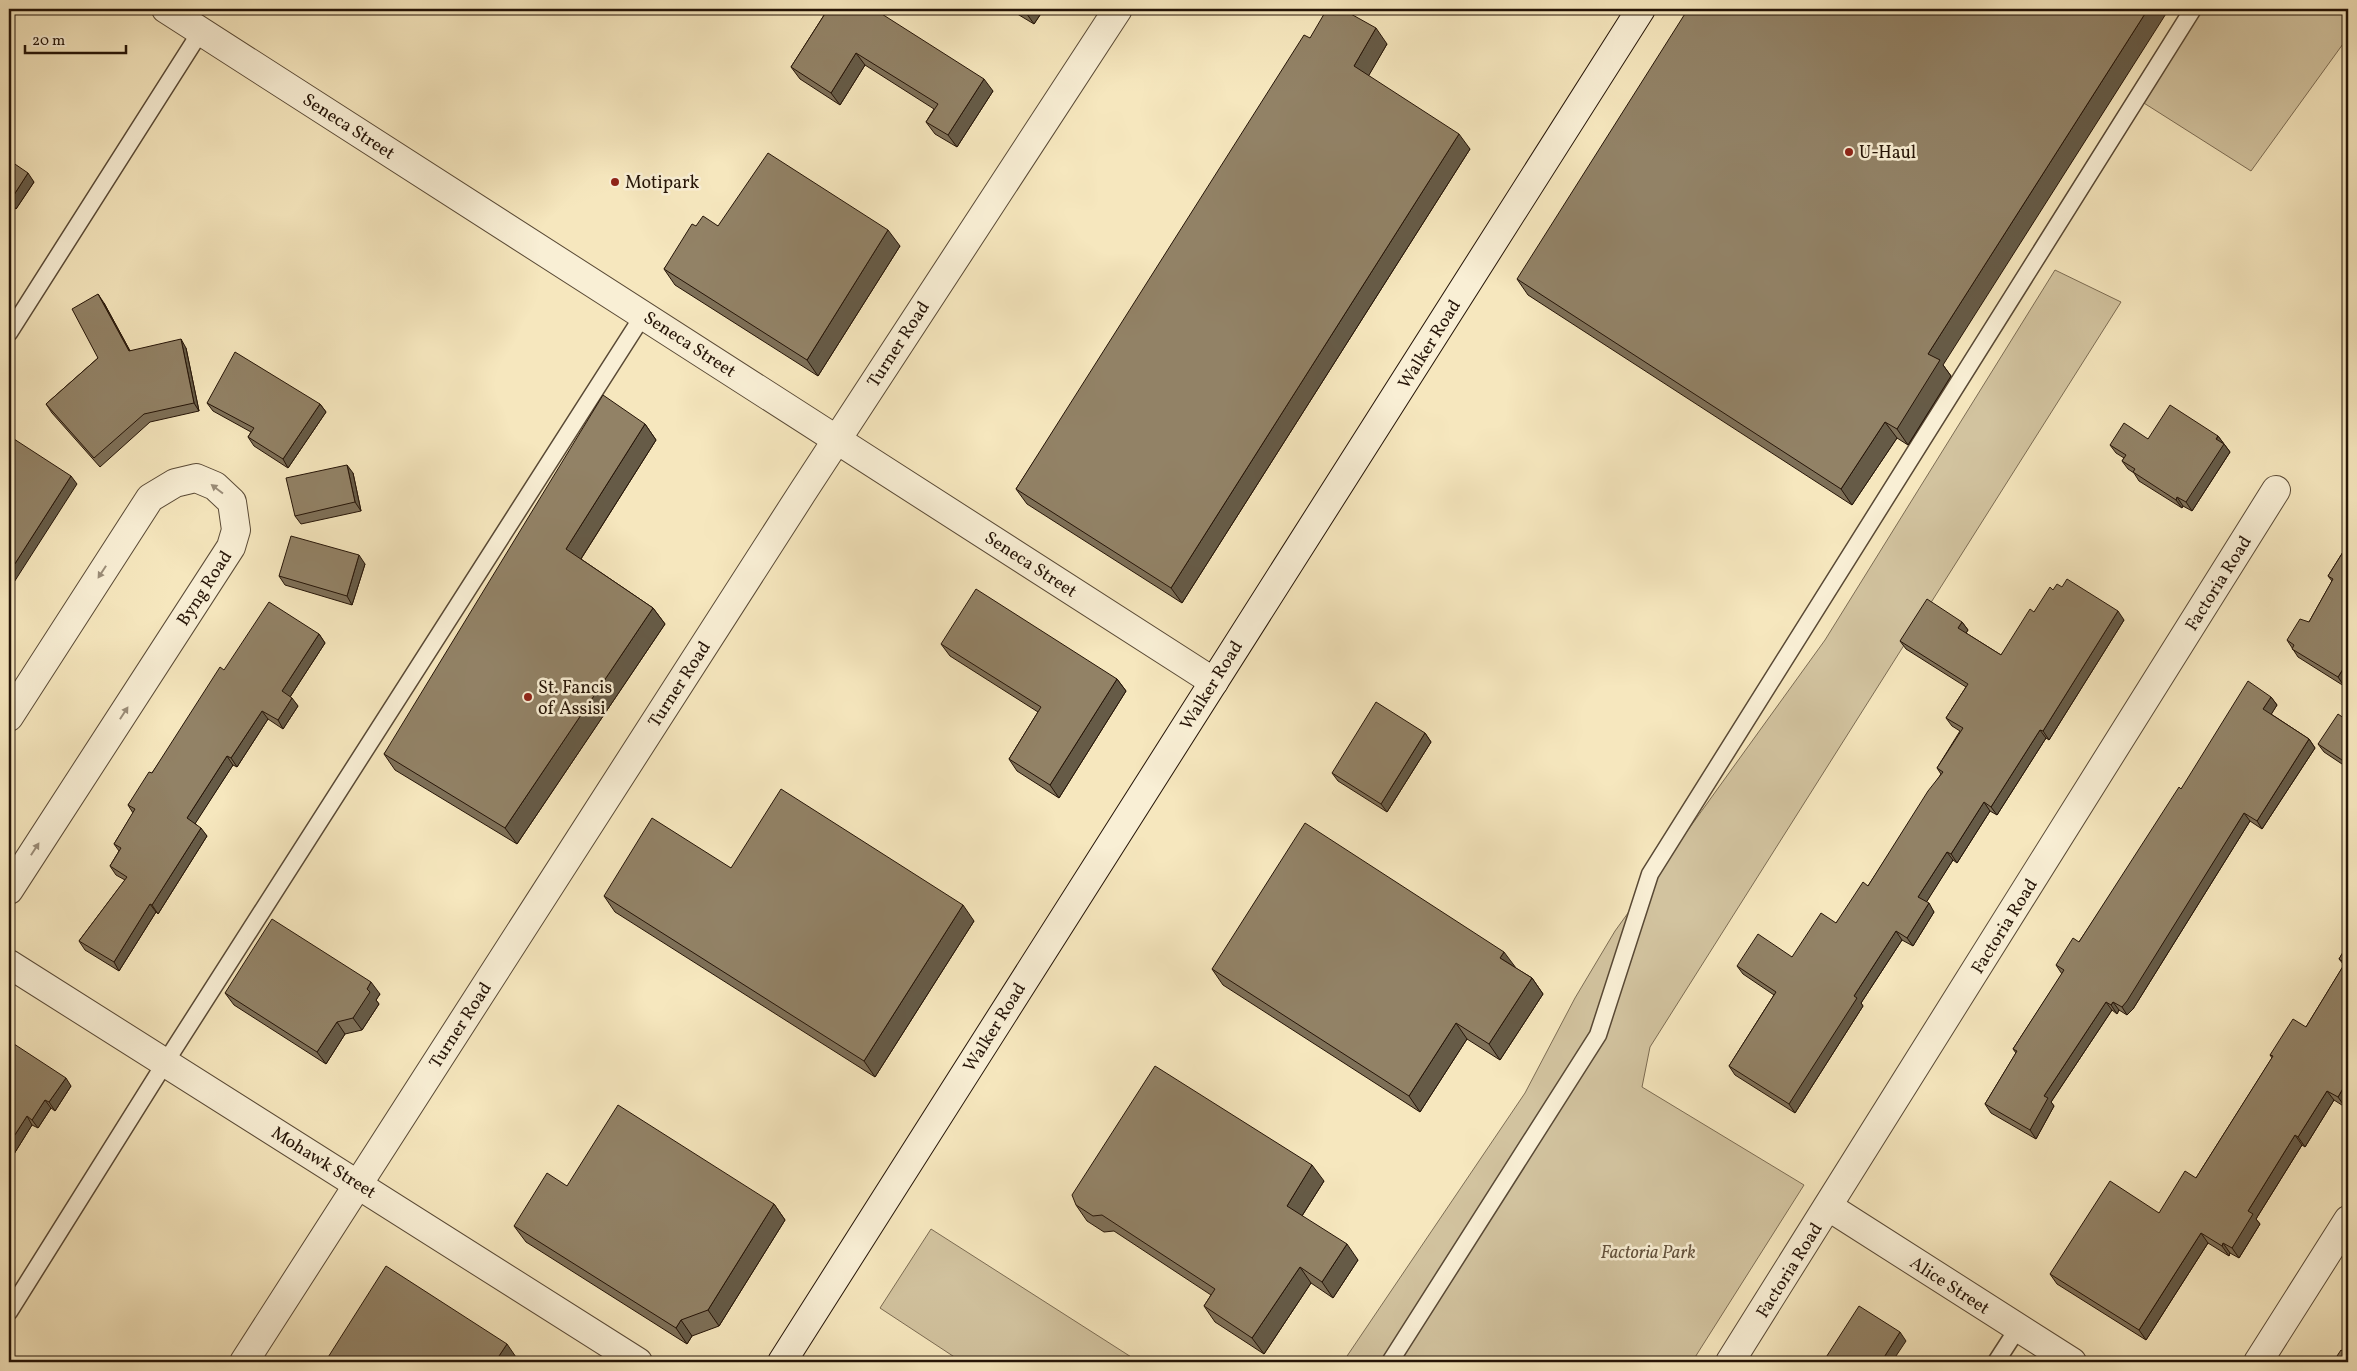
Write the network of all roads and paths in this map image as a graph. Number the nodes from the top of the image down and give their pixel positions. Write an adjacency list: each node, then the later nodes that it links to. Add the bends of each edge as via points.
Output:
1 (166, 9): 5 (street, Seneca Street)
2 (1118, 9): 8 (street, Turner Road)
3 (1641, 9): 10 (street, Walker Road)
4 (2193, 9): 23 (lane, via 1650,874 1598,1035)
5 (201, 32): 6 (street, Seneca Street); 7 (lane)
6 (644, 314): 8 (street, Seneca Street); 14 (lane)
7 (9, 333)
8 (837, 439): 10 (street, Seneca Street); 15 (street, Turner Road)
9 (2276, 490): 16 (street, Factoria Road)
10 (1214, 682): 22 (street, Walker Road)
11 (9, 717): 12 (street, Byng Road, one-way to 11, via 231,547 236,530 232,502 215,486 196,478 175,483 150,498)
12 (9, 890)
13 (9, 964): 14 (street, Mohawk Street)
14 (165, 1063): 15 (street, Mohawk Street); 18 (lane)
15 (357, 1183): 20 (street, Turner Road); 21 (street, Mohawk Street)
16 (1829, 1207): 19 (street, Alice Street); 24 (street, Factoria Road)
17 (2348, 1220): 27 (street)
18 (9, 1312)
19 (2018, 1328): 25 (lane); 26 (street, Alice Street)
20 (244, 1362)
21 (638, 1362)
22 (782, 1362)
23 (1390, 1362)
24 (1730, 1362)
25 (1996, 1362)
26 (2072, 1362)
27 (2258, 1362)

